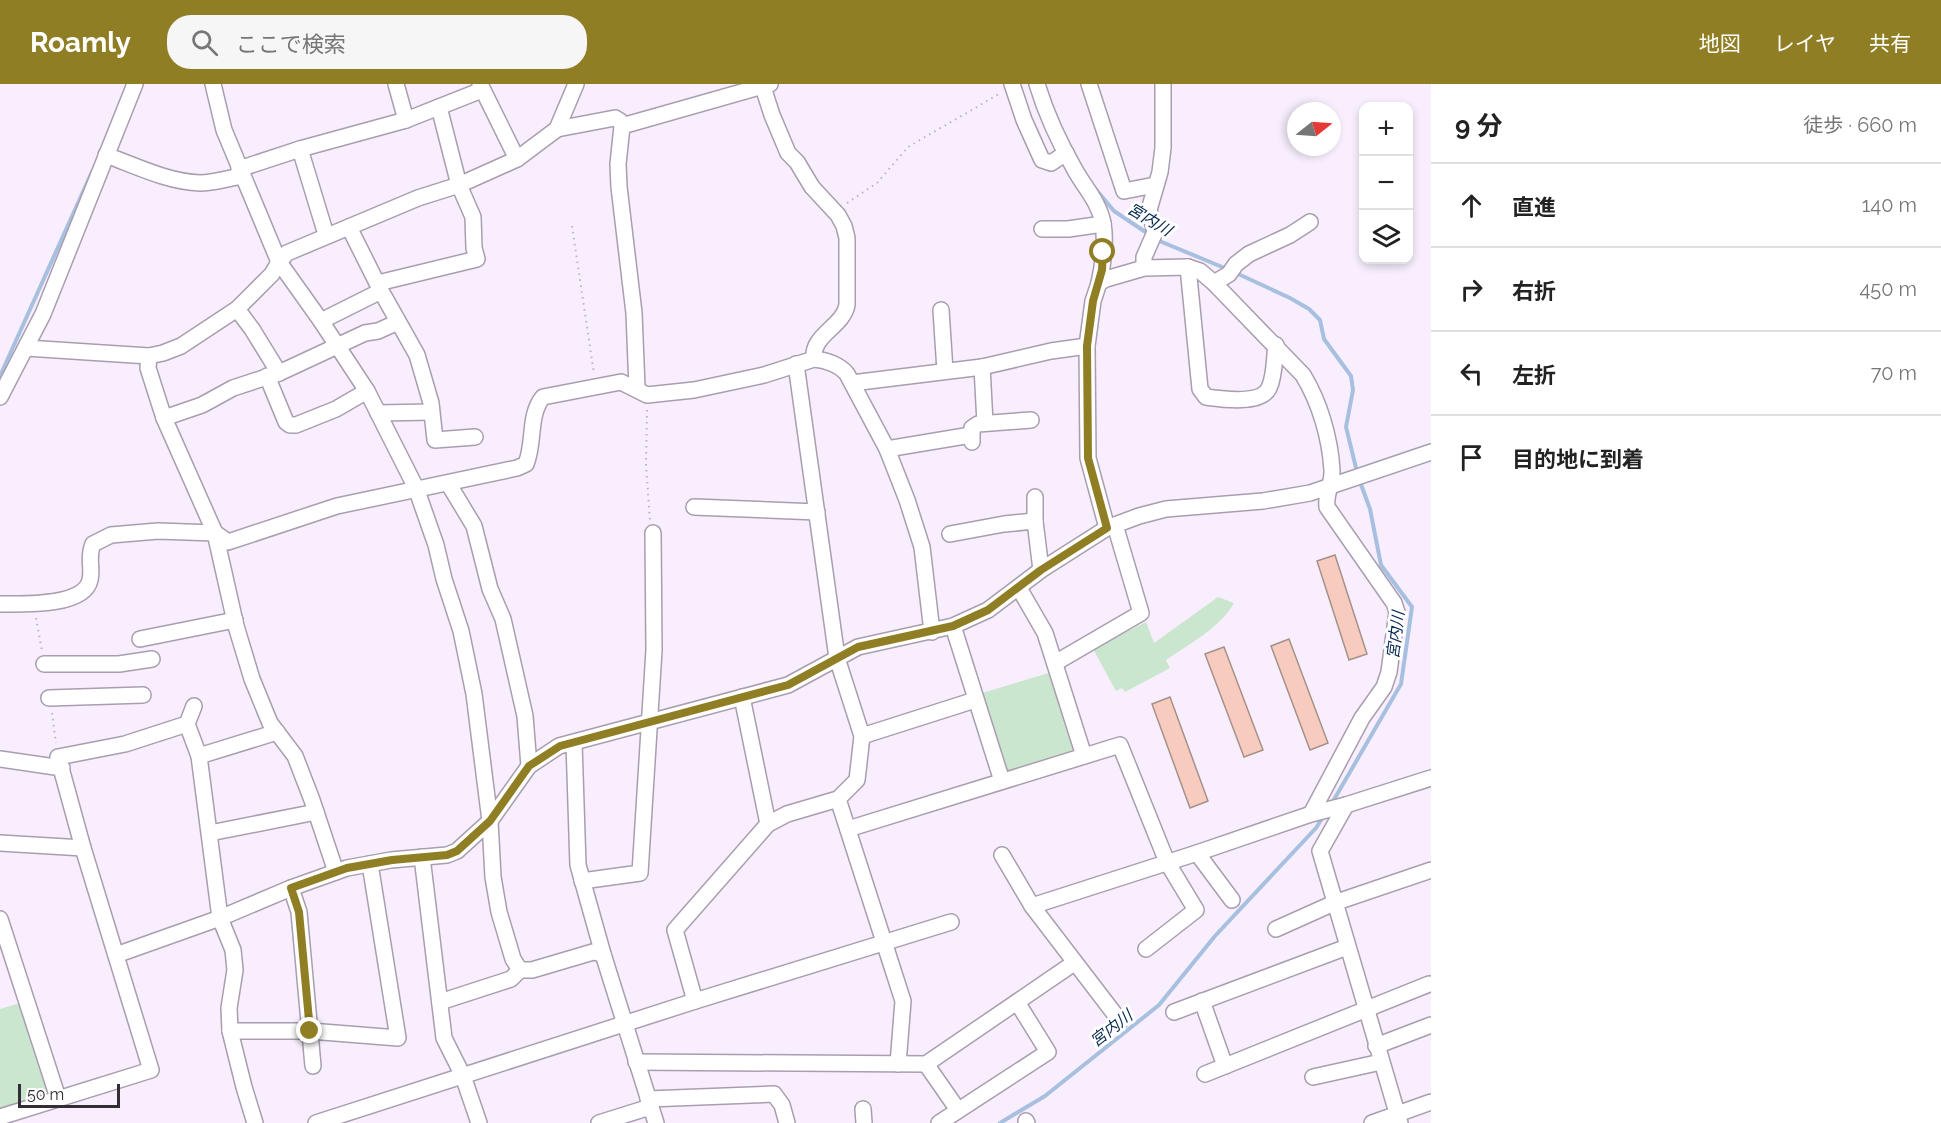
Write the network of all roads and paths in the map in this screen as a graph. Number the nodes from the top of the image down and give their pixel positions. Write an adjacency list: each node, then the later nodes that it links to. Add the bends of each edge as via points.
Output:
1 (135, 84): 17 (street)
2 (213, 84): 19 (street, via 224,130)
3 (396, 84): 12 (street)
4 (576, 84): 14 (street)
5 (1038, 84): 16 (street)
6 (1089, 84): 21 (street, via 1124,191)
7 (1163, 84): 21 (street, via 1163,148)
8 (765, 85): 13 (street); 22 (street, via 788,153)
9 (1012, 86): 16 (street, via 1042,160 1051,163); 22 (path, via 908,147 877,183 849,202)
10 (481, 87): 11 (street); 18 (street)
11 (439, 107): 12 (street); 20 (street)
12 (406, 120): 15 (street)
13 (622, 126): 14 (street, via 615,118); 52 (street, via 618,164)
14 (557, 129): 18 (street)
15 (300, 149): 19 (street); 26 (street)
16 (1066, 153): 24 (street, via 1095,200)
17 (106, 155): 19 (street, via 188,182 203,183); 42 (street)
18 (517, 159): 20 (street)
19 (241, 172): 29 (street)
20 (459, 185): 27 (street); 34 (street, via 473,217 477,259)
21 (1155, 185): 31 (street, via 1149,210 1153,237 1144,257)
22 (838, 215): 44 (street, via 847,238 847,305 845,314 817,343)
23 (1310, 222): 33 (street, via 1249,254)
24 (1103, 224): 28 (street); 32 (street)
25 (572, 226): 50 (path)
26 (324, 228)
27 (349, 228): 29 (street, via 287,253); 34 (street)
28 (1042, 229)
29 (279, 262): 35 (street, via 273,274); 37 (street)
30 (1188, 267): 31 (street); 33 (street); 39 (street, via 1200,388 1206,397 1243,400 1268,392)
31 (1144, 268): 32 (street)
32 (1099, 283): 41 (street)
33 (1214, 283): 39 (street)
34 (379, 287): 37 (street); 38 (street)
35 (237, 309): 43 (street, via 181,346); 48 (street, via 252,330)
36 (941, 310): 47 (street)
37 (321, 321): 40 (street)
38 (398, 322): 40 (street); 54 (street, via 417,355)
39 (1275, 345): 63 (street, via 1313,392 1323,420 1332,470)
40 (338, 346): 48 (street); 51 (street)
41 (1087, 346): 46 (street); 69 (street, via 1088,458)
42 (26, 348): 43 (street); 53 (street)
43 (150, 356): 56 (street, via 148,368)
44 (814, 359): 45 (street); 49 (street, via 843,369)
45 (796, 364): 52 (street, via 694,390); 67 (street)
46 (982, 367): 47 (street); 58 (street)
47 (945, 371): 49 (street)
48 (273, 375): 51 (street, via 286,422 290,424 336,409); 56 (street)
49 (852, 383): 60 (street)
50 (596, 386): 52 (street, via 621,382); 62 (street, via 543,397 536,406 526,464)
51 (367, 392): 55 (street)
52 (642, 392): 71 (path)
53 (0, 397)
54 (431, 412): 55 (street); 59 (street, via 435,440)
55 (378, 413): 64 (street)
56 (164, 418): 70 (street)
57 (1031, 420): 58 (street)
58 (985, 423): 60 (street, via 972,428 972,440)
59 (475, 437)
60 (887, 449): 79 (street, via 922,547)
61 (1431, 452): 63 (street)
62 (448, 483): 64 (street); 99 (street, via 474,526 490,589 503,619 525,716)
63 (1329, 487): 69 (street, via 1263,501 1166,509); 105 (street, via 1327,507 1394,603 1396,625 1384,687 1362,718)
64 (416, 488): 70 (street, via 337,507 228,542); 106 (street, via 461,631 474,694)
65 (1035, 497): 68 (street)
66 (694, 507): 67 (street)
67 (817, 512): 81 (street)
68 (1035, 521): 72 (street); 73 (street)
69 (1111, 526): 73 (street); 83 (street, via 1141,613)
70 (215, 533): 76 (street, via 158,531 111,535 93,544 86,590 74,597); 77 (street)
71 (652, 533): 90 (street, via 654,650)
72 (950, 534)
73 (1041, 570): 74 (street)
74 (1019, 588): 78 (street, via 988,610); 83 (street, via 1045,633)
75 (0, 604): 76 (street)
76 (33, 604): 84 (path)
77 (235, 620): 80 (street); 92 (street, via 252,679)
78 (953, 626): 79 (street); 88 (street)
79 (932, 632): 81 (street, via 858,647)
80 (140, 639)
81 (837, 658): 87 (street, via 788,685); 93 (street)
82 (152, 659): 84 (street, via 119,664)
83 (1055, 663): 96 (street)
84 (44, 664)
85 (143, 695): 86 (street)
86 (49, 698): 98 (path)
87 (742, 698): 90 (street); 107 (street)
88 (975, 700): 93 (street); 101 (street)
89 (194, 706): 91 (street)
90 (648, 723): 94 (street); 119 (street, via 640,873)
91 (187, 724): 95 (street); 98 (street)
92 (277, 732): 95 (street); 104 (street, via 294,756)
93 (862, 736): 102 (street, via 857,780)
94 (574, 743): 99 (street, via 560,746); 119 (street, via 578,865)
95 (199, 756): 109 (street)
96 (1084, 756): 101 (street); 115 (street, via 1120,745)
97 (0, 759): 98 (street)
98 (60, 762): 111 (street)
99 (529, 766): 106 (street)
100 (1431, 777): 103 (street)
101 (1002, 781): 108 (street)
102 (838, 799): 107 (street, via 787,814); 108 (street)
103 (1346, 805): 105 (street); 122 (street, via 1320,852)
104 (316, 812): 109 (street); 118 (street)
105 (1311, 813): 112 (street)
106 (490, 821): 114 (street, via 457,851); 134 (street, via 499,912)
107 (768, 824): 136 (street, via 675,930)
108 (848, 829): 128 (street)
109 (210, 833): 124 (street)
110 (0, 843): 111 (street)
111 (83, 848): 132 (street)
112 (1197, 853): 115 (street); 121 (street)
113 (1002, 855): 123 (street)
114 (422, 857): 116 (street); 138 (street)
115 (1167, 862): 123 (street); 130 (street, via 1196,910)
116 (370, 864): 118 (street); 146 (street, via 398,1038)
117 (1431, 870): 122 (street)
118 (336, 872): 120 (street)
119 (582, 881): 131 (street)
120 (291, 888): 124 (street); 146 (street, via 299,912)
121 (1232, 900)
122 (1334, 903): 127 (street); 129 (street)
123 (1032, 906): 133 (street)
124 (220, 918): 132 (street); 145 (street, via 233,950 235,970)
125 (0, 919): 157 (street)
126 (951, 922): 128 (street)
127 (1276, 930)
128 (885, 943): 136 (street); 150 (street, via 903,1001)
129 (1347, 947): 137 (street); 140 (street)
130 (1146, 951)
131 (603, 954): 134 (street, via 593,952); 143 (street)
132 (116, 955): 157 (street, via 151,1070)
133 (1074, 963): 139 (street); 142 (street)
134 (520, 970): 138 (street, via 511,979)
135 (1429, 984): 140 (street)
136 (695, 1001): 143 (street)
137 (1202, 1001): 141 (street); 153 (street)
138 (440, 1002): 155 (street, via 444,1038)
139 (1017, 1002): 151 (street); 160 (street, via 1048,1052)
140 (1365, 1010): 147 (street); 153 (street)
141 (1174, 1011)
142 (1120, 1022)
143 (624, 1024): 148 (street); 155 (street)
144 (1431, 1025): 147 (street)
145 (230, 1031): 146 (street); 163 (street)
146 (310, 1031): 152 (street)
147 (1376, 1046): 149 (street)
148 (636, 1062): 150 (street); 159 (street)
149 (1381, 1062): 156 (street); 162 (street)
150 (897, 1064): 151 (street)
151 (926, 1064): 160 (street)
152 (314, 1066)
153 (1225, 1066): 154 (street)
154 (1205, 1074)
155 (463, 1076): 164 (street); 165 (street)
156 (1313, 1077)
157 (58, 1098): 161 (street)
158 (1431, 1102): 162 (street)
159 (649, 1103): 166 (street); 167 (street); 168 (street, via 774,1094)
160 (958, 1110): 169 (street)
161 (0, 1117)
162 (1398, 1119): 170 (street)
163 (255, 1123)
164 (316, 1123)
165 (479, 1123)
166 (599, 1123)
167 (656, 1123)
168 (787, 1123)
169 (939, 1123)
170 (1372, 1123)

